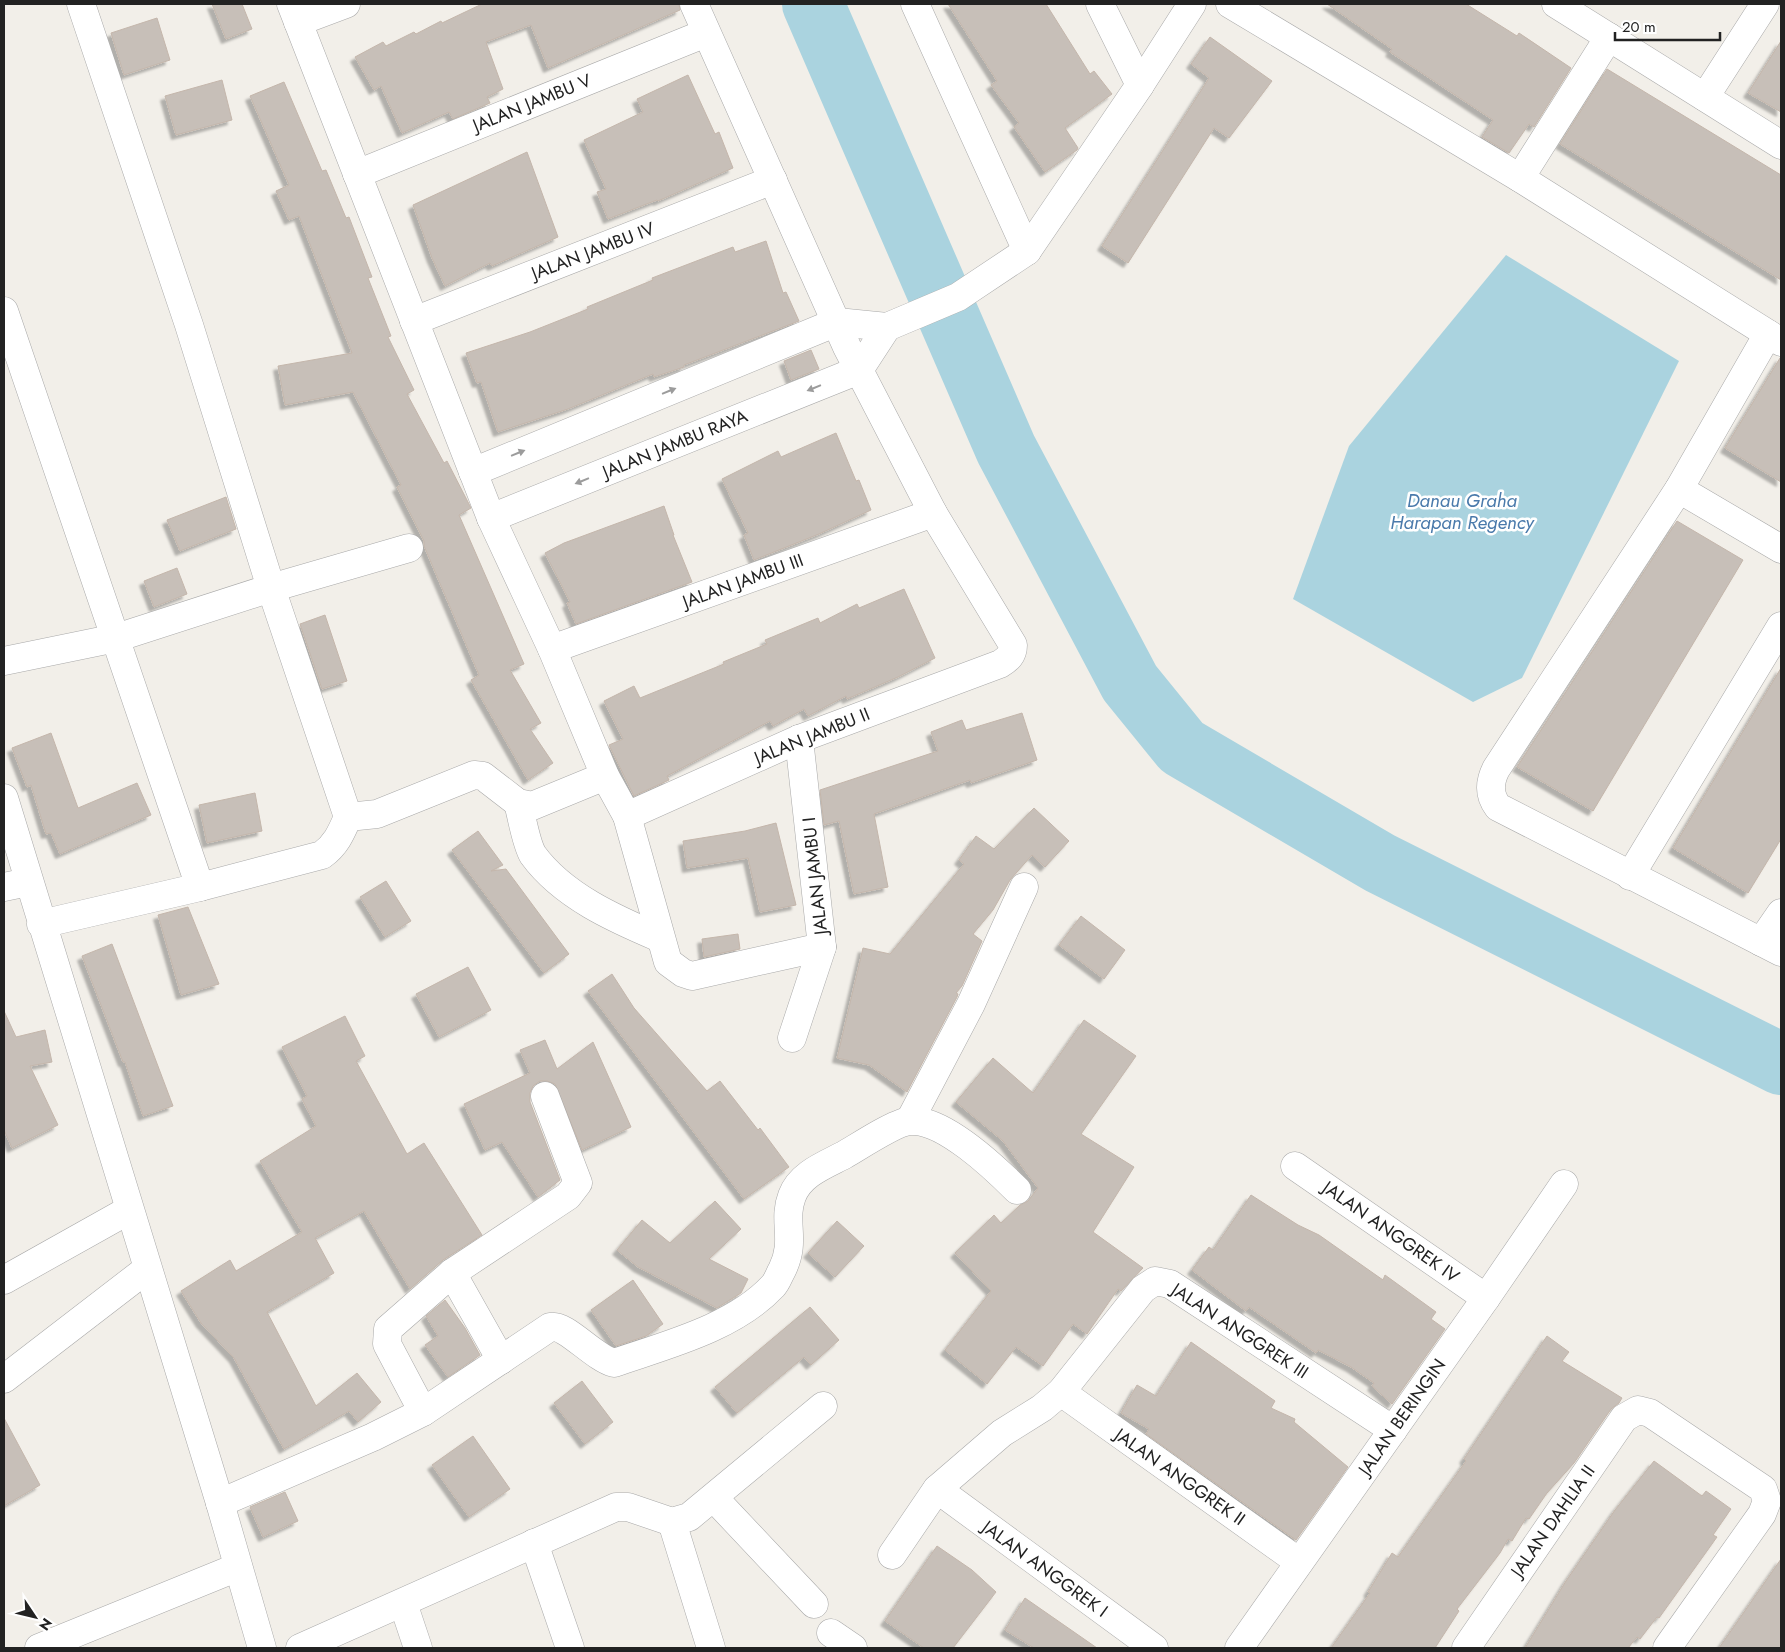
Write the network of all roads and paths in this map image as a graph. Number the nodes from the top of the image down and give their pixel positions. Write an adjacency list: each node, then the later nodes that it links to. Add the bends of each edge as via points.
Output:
1 (81, 4): 32 (street, via 189,325)
2 (346, 4): 10 (street)
3 (694, 4): 11 (street)
4 (915, 4): 19 (street)
5 (1100, 4): 13 (street)
6 (1192, 4): 13 (street)
7 (1230, 4): 17 (street)
8 (1556, 4): 12 (street)
9 (1765, 4): 14 (street)
10 (295, 13): 16 (street)
11 (706, 32): 16 (street, JALAN JAMBU V); 18 (street)
12 (1609, 37): 14 (street); 17 (street)
13 (1140, 85): 19 (street)
14 (1705, 97): 15 (street)
15 (1781, 145)
16 (357, 174): 21 (street)
17 (1520, 178): 24 (street)
18 (773, 180): 21 (street, JALAN JAMBU IV); 22 (street)
19 (1027, 251): 23 (street, via 958,297)
20 (4, 311): 34 (street)
21 (414, 321): 26 (street)
22 (837, 322): 23 (street); 25 (street); 26 (street, one-way to 22)
23 (887, 326): 25 (street)
24 (1775, 338): 27 (street)
25 (859, 370): 28 (street); 29 (street, JALAN JAMBU RAYA, one-way to 29)
26 (473, 472): 29 (street)
27 (1679, 489): 31 (street); 43 (street, via 1490,781 1498,807)
28 (934, 513): 35 (street, JALAN JAMBU III); 37 (street, JALAN JAMBU II, via 1014,645 1010,656 1000,664)
29 (491, 518): 35 (street)
30 (409, 548): 32 (street)
31 (1781, 549)
32 (271, 588): 34 (street); 42 (street)
33 (1781, 626): 43 (street)
34 (116, 638): 36 (street); 45 (street)
35 (552, 649): 38 (street)
36 (4, 661)
37 (799, 739): 41 (street, JALAN JAMBU II); 50 (street, JALAN JAMBU I)
38 (605, 776): 40 (street, via 532,806); 41 (street)
39 (4, 798): 44 (street)
40 (518, 803): 42 (street, via 482,776 474,775 377,814); 49 (street, via 532,853 559,883 603,911)
41 (627, 816): 49 (street)
42 (348, 817): 45 (street, via 339,838 322,855)
43 (1630, 876): 51 (street)
44 (16, 885): 48 (street)
45 (200, 887): 48 (street)
46 (1024, 887): 54 (street, via 971,1004)
47 (1781, 912): 51 (street)
48 (41, 924): 58 (street)
49 (660, 938): 50 (street, via 668,962 683,974 692,976)
50 (822, 947): 52 (street, JALAN JAMBU I)
51 (1771, 947)
52 (792, 1038)
53 (544, 1096): 60 (street, via 578,1183 568,1196)
54 (910, 1120): 57 (street, via 940,1129 987,1160); 63 (street, via 806,1176 792,1194 788,1208 789,1255 774,1285 758,1300 711,1329 614,1363 599,1357 565,1330 554,1326)
55 (1295, 1166): 62 (street, JALAN ANGGREK IV)
56 (1564, 1184): 62 (street, JALAN BERINGIN)
57 (1017, 1190)
58 (129, 1210): 59 (street); 61 (street)
59 (147, 1269): 64 (street); 71 (street)
60 (452, 1273): 63 (street); 67 (street, via 393,1322 386,1336 387,1344)
61 (4, 1280)
62 (1486, 1298): 68 (street, JALAN BERINGIN)
63 (500, 1360): 67 (street)
64 (4, 1379)
65 (1061, 1392): 68 (street, JALAN ANGGREK III, via 1143,1289 1155,1281 1170,1284); 69 (street, JALAN ANGGREK III, via 1002,1433); 75 (street, JALAN ANGGREK II)
66 (823, 1406): 70 (street)
67 (423, 1412): 71 (street)
68 (1393, 1430): 75 (street, JALAN BERINGIN)
69 (937, 1489): 74 (street, JALAN ANGGREK III); 87 (street, JALAN ANGGREK I)
70 (714, 1498): 72 (street, via 689,1517); 78 (street)
71 (220, 1503): 76 (street)
72 (672, 1522): 73 (street, via 628,1507 616,1507); 85 (street)
73 (534, 1544): 77 (street); 84 (street)
74 (892, 1555)
75 (1299, 1562): 88 (street, JALAN BERINGIN)
76 (238, 1567): 80 (street); 81 (street)
77 (403, 1602): 82 (street); 83 (street)
78 (814, 1604)
79 (831, 1633): 86 (street)
80 (39, 1648)
81 (262, 1648)
82 (300, 1648)
83 (418, 1648)
84 (570, 1648)
85 (711, 1648)
86 (853, 1648)
87 (1154, 1648)
88 (1239, 1648)
89 (1466, 1648): 90 (street, JALAN DAHLIA II, via 1624,1418 1638,1410 1650,1413 1763,1489 1767,1501 1762,1514)
90 (1667, 1648)

